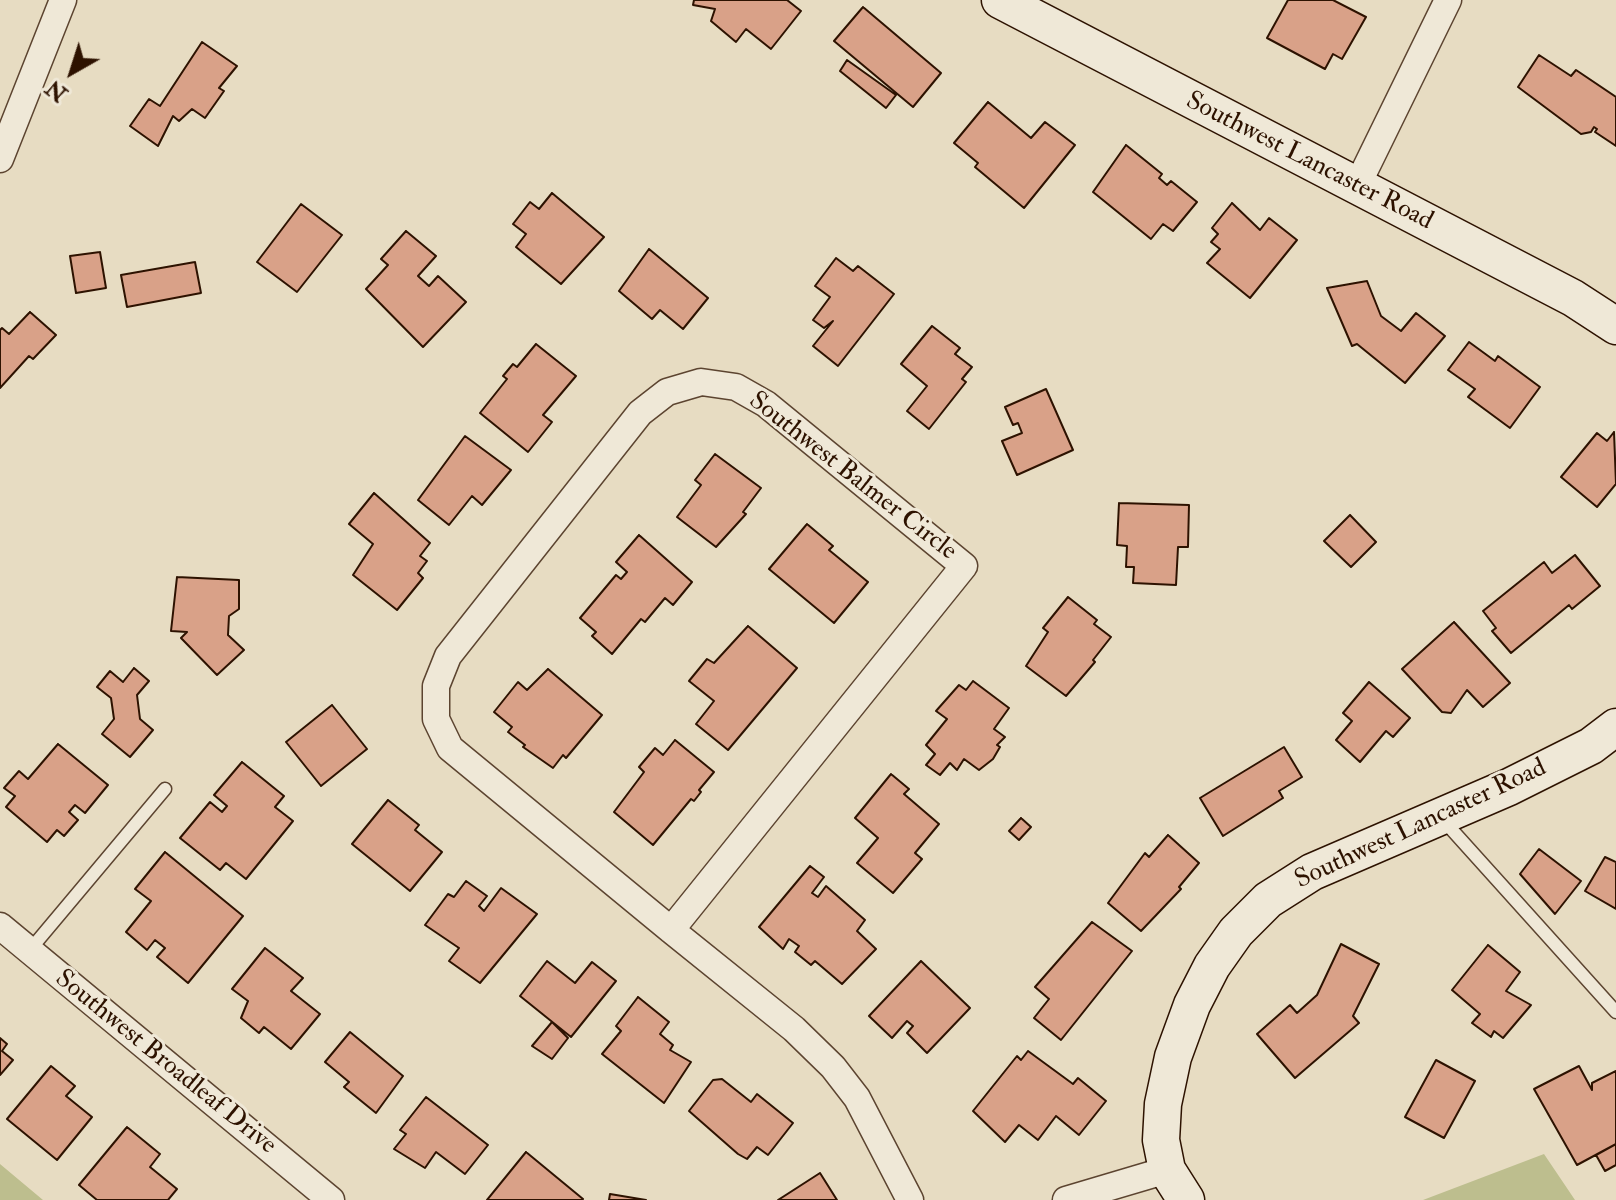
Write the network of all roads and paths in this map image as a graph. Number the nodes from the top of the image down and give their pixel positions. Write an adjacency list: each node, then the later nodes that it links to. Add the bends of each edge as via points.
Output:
1 (63, 0): 4 (street)
2 (1000, 0): 5 (street, Southwest Lancaster Road)
3 (1448, 0): 5 (street)
4 (0, 159)
5 (1356, 188): 6 (street, Southwest Lancaster Road, via 1573,298)
6 (1616, 326)
7 (1614, 730): 9 (street, Southwest Lancaster Road, via 1509,787)
8 (165, 789): 12 (lane)
9 (1439, 816): 13 (lane); 14 (street, Southwest Lancaster Road, via 1288,885 1236,932 1192,1005 1173,1057 1161,1140)
10 (0, 926): 12 (street, Southwest Broadleaf Drive)
11 (671, 930): 11 (street, Southwest Balmer Circle, via 964,566 766,404 736,387 701,382 667,392 640,413 448,656 436,686 436,719 450,748); 16 (street, Southwest Balmer Circle, via 833,1067 857,1098)
12 (29, 951): 15 (street, Southwest Broadleaf Drive)
13 (1616, 1012)
14 (1167, 1170): 17 (street); 18 (street, Southwest Lancaster Road)
15 (331, 1200)
16 (910, 1200)
17 (1066, 1200)
18 (1186, 1200)

